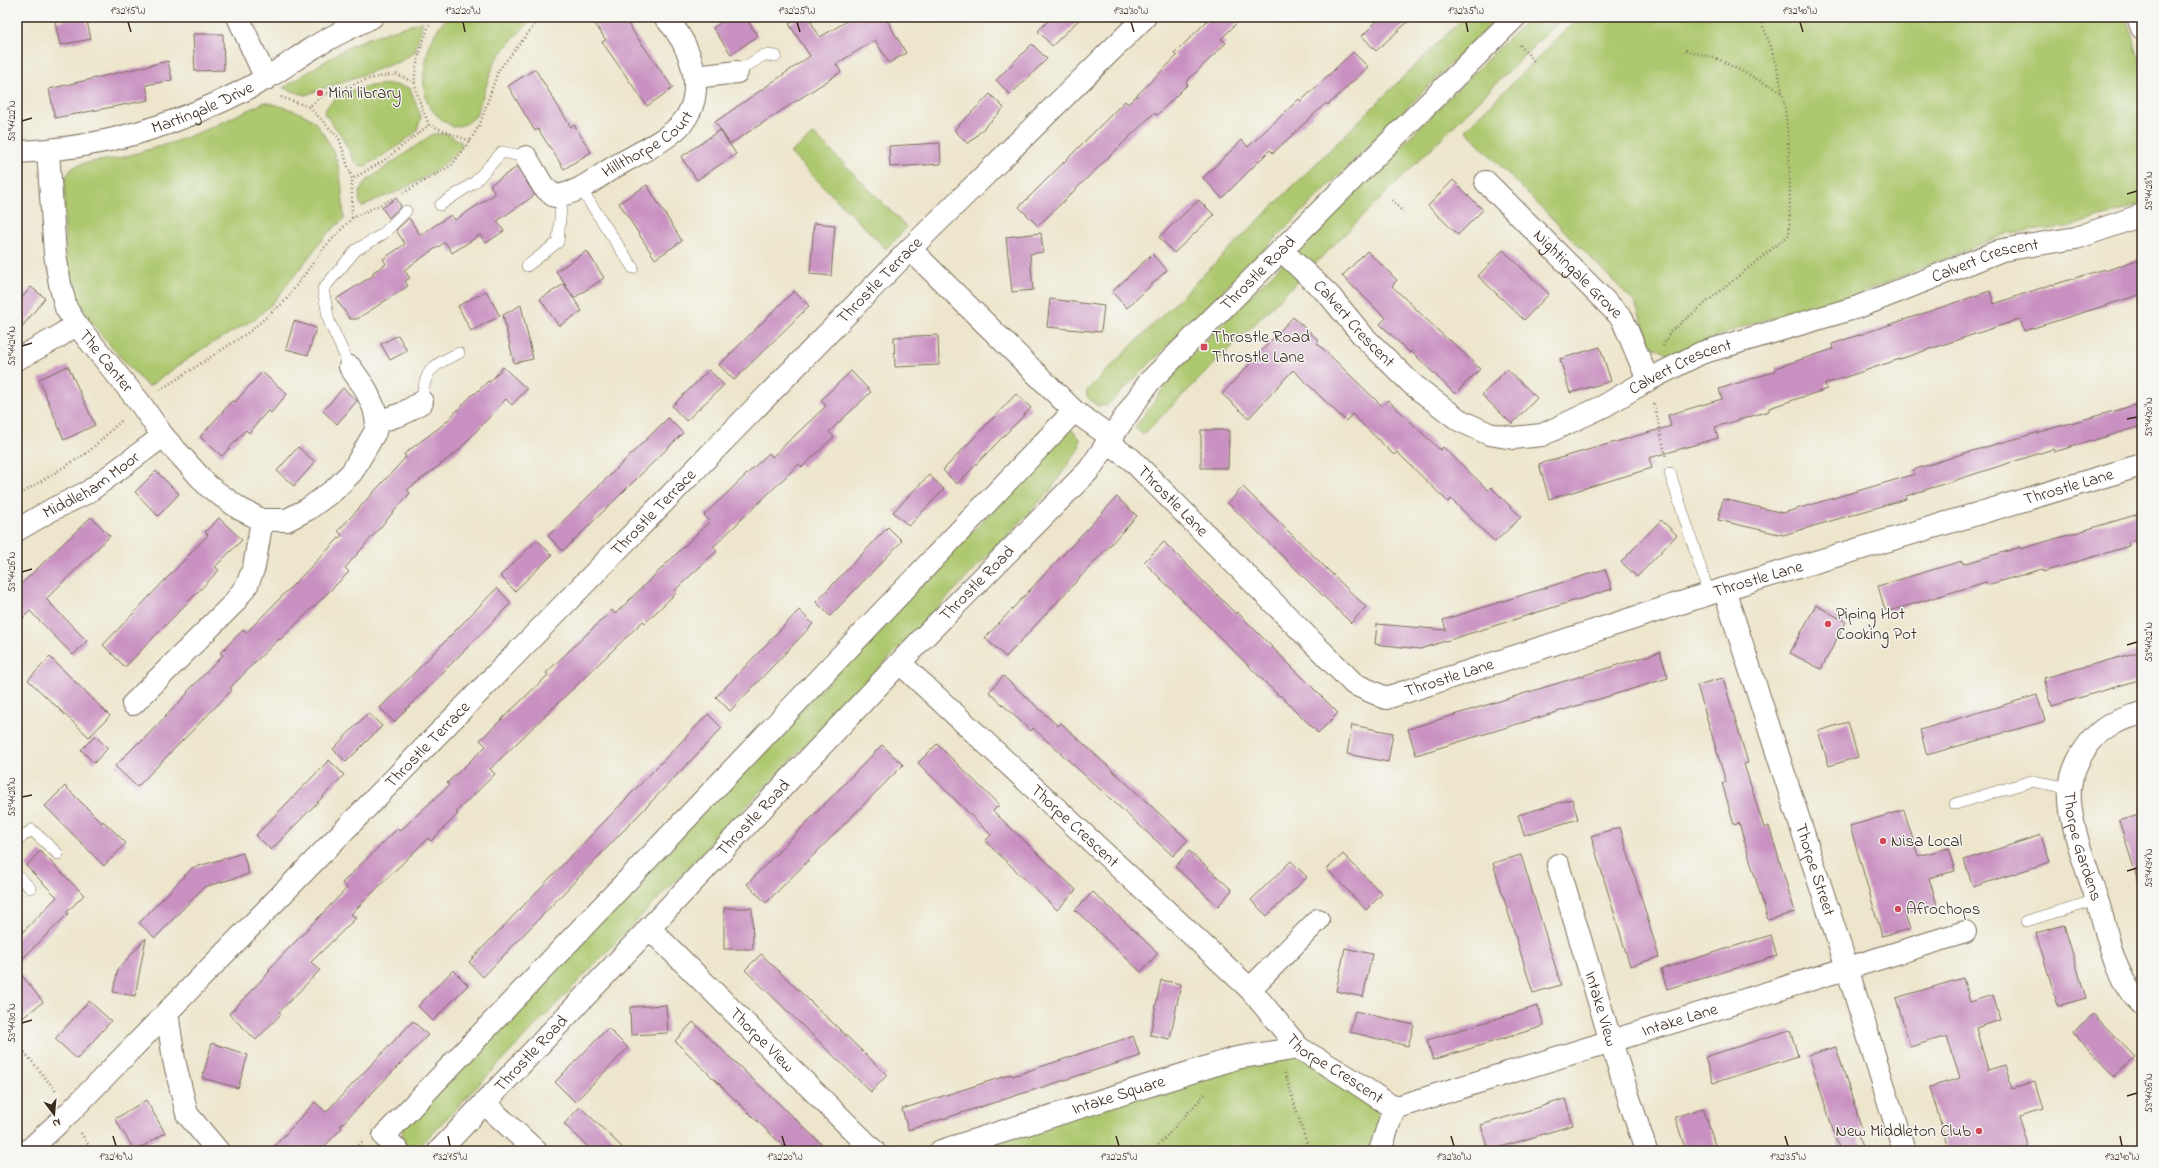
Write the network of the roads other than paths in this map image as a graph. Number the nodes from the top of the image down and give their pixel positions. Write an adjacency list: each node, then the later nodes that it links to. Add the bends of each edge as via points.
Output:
1 (238, 17): 11 (street)
2 (372, 17): 11 (street, Martingale Drive, via 345,29)
3 (665, 17): 10 (street, Hillthorpe Court, via 685,50)
4 (1145, 17): 20 (street, Throstle Terrace)
5 (1515, 17): 21 (street, Throstle Road)
6 (2138, 17): 7 (street)
7 (2142, 28)
8 (776, 56): 9 (lane, via 764,55)
9 (737, 72): 10 (street)
10 (696, 77): 16 (street, Hillthorpe Court, via 694,100 683,123 660,140)
11 (266, 78): 12 (street, Martingale Drive, via 210,108 164,125 106,141)
12 (48, 151): 13 (street, Martingale Drive); 24 (street, The Canter, via 55,254 66,308)
13 (17, 152)
14 (526, 158): 16 (street, via 543,186 554,196); 17 (lane, via 502,152 475,182)
15 (1486, 182): 28 (street, Nightingale Grove, via 1622,318)
16 (572, 192): 22 (lane, via 558,242); 23 (lane)
17 (440, 205)
18 (406, 211): 27 (lane, via 383,234 356,250 323,289 329,321)
19 (2142, 215): 28 (street, Calvert Crescent, via 2076,238 2002,250 1858,307 1701,353)
20 (910, 249): 30 (street, Throstle Lane); 57 (street, Throstle Terrace)
21 (1280, 250): 28 (street, Calvert Crescent, via 1329,295 1364,337 1412,384 1459,420 1490,434 1513,438 1542,435 1604,406); 33 (street, Throstle Road, via 1149,382)
22 (527, 266)
23 (633, 268)
24 (76, 324): 26 (street); 32 (street, The Canter, via 140,403)
25 (459, 353): 29 (lane, via 443,360 430,371 423,383)
26 (17, 359)
27 (350, 367): 31 (street, via 365,388)
28 (1648, 380)
29 (422, 402): 31 (street, via 402,414)
30 (1074, 410): 33 (street, Throstle Lane, via 1104,432); 64 (street, via 384,1136)
31 (378, 422): 36 (street, The Canter, via 352,472 334,490 308,510 286,520)
32 (163, 436): 36 (street, The Canter, via 208,486 240,510); 37 (street, Middleham Moor, via 88,492)
33 (1111, 441): 38 (street, Throstle Lane, via 1354,684 1386,698); 39 (street, Throstle Road, via 1089,470)
34 (2142, 465): 38 (street, Throstle Lane)
35 (1670, 473): 38 (lane)
36 (262, 520): 40 (street, via 254,567 247,585 233,604)
37 (17, 530)
38 (1716, 591): 54 (street, Thorpe Street)
39 (900, 663): 52 (street, Throstle Road); 55 (street, Thorpe Crescent)
40 (133, 704)
41 (2142, 714): 42 (street, Thorpe Gardens, via 2115,722 2093,739 2077,762)
42 (2070, 788): 43 (lane, via 2032,780); 49 (street, Thorpe Gardens, via 2072,816)
43 (1954, 804)
44 (17, 840): 45 (lane, via 32,830)
45 (58, 854)
46 (1558, 865): 58 (street, Intake View)
47 (17, 876): 48 (lane)
48 (30, 888)
49 (2097, 900): 51 (lane); 56 (street, Thorpe Gardens, via 2120,974 2134,997)
50 (1318, 920): 55 (street)
51 (2026, 921)
52 (649, 928): 60 (street, Throstle Road); 67 (street, Thorpe View)
53 (1964, 932): 54 (street, Intake Lane)
54 (1847, 968): 58 (street, Intake Lane); 71 (street, Thorpe Street)
55 (1250, 989): 59 (street, Thorpe Crescent)
56 (2142, 1004)
57 (166, 1012): 62 (street, Throstle Terrace, via 69,1113); 63 (street, via 174,1060 188,1114)
58 (1610, 1042): 61 (street, Intake Lane); 70 (street, Intake View)
59 (1299, 1048): 61 (street, Thorpe Crescent); 68 (street, Intake Square, via 1236,1058)
60 (484, 1102): 65 (street, Throstle Road); 66 (street)
61 (1394, 1108): 69 (street, Thorpe Crescent)
62 (28, 1151)
63 (218, 1151)
64 (398, 1151)
65 (439, 1151)
66 (536, 1151)
67 (874, 1151)
68 (941, 1151)
69 (1380, 1151)
70 (1646, 1151)
71 (1904, 1151)

